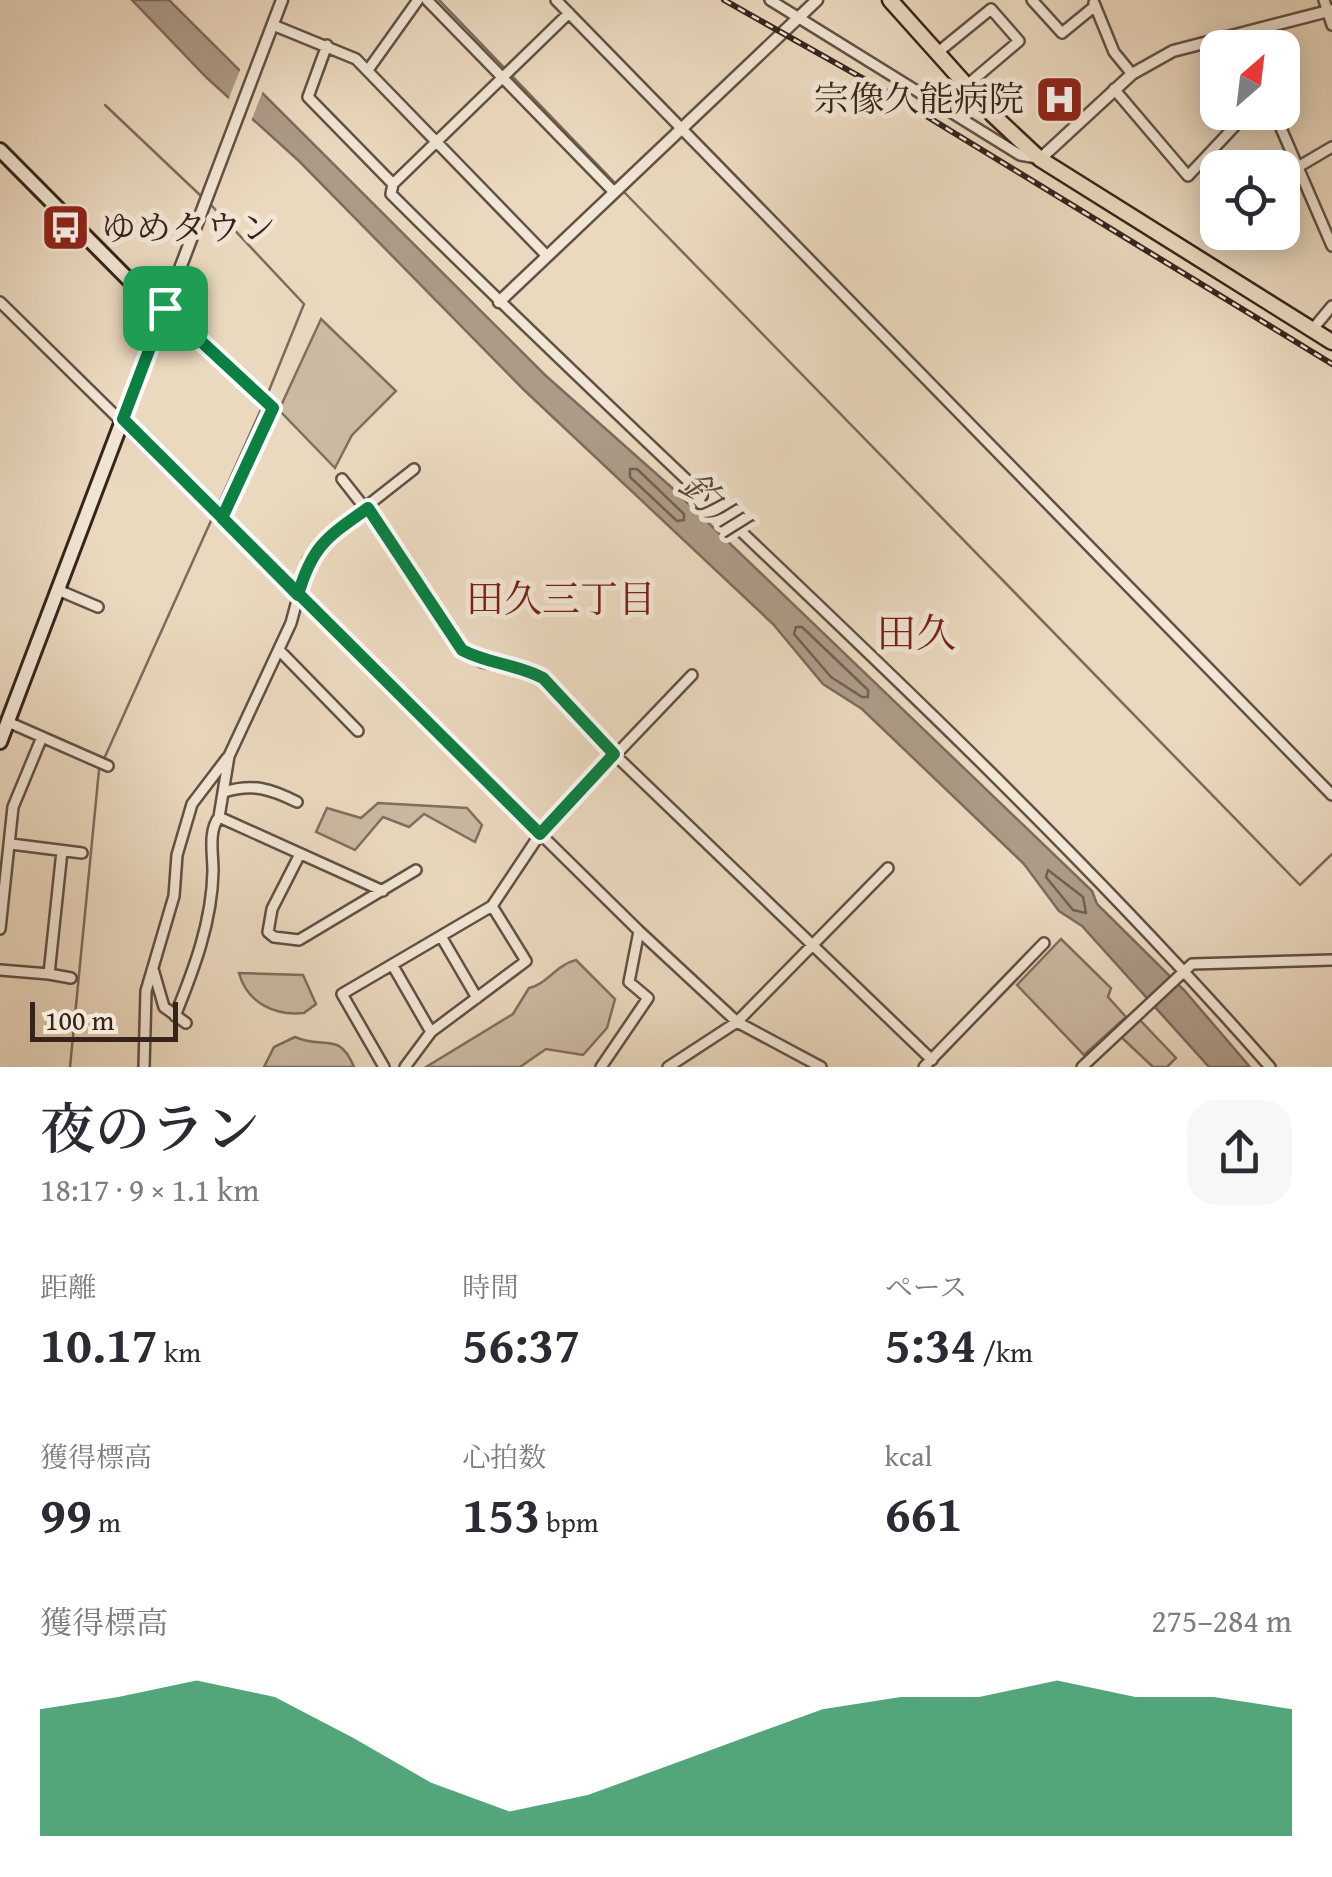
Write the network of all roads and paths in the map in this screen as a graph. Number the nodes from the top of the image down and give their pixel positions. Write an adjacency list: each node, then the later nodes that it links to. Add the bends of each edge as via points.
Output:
1 (418, 0): 19 (street)
2 (427, 0): 21 (street)
3 (556, 0): 11 (street)
4 (770, 0): 12 (street)
5 (817, 0): 12 (street)
6 (890, 0): 18 (main road)
7 (1032, 0): 9 (street, via 1062,34)
8 (278, 1): 13 (street)
9 (1094, 3): 20 (street, via 1114,52)
10 (1327, 7): 14 (street); 15 (street)
11 (568, 14): 21 (street); 24 (street)
12 (797, 17): 24 (street); 29 (street, via 1020,155)
13 (273, 24): 17 (street); 39 (street)
14 (1332, 25)
15 (1248, 30)
16 (1200, 44): 20 (street)
17 (327, 46): 19 (street); 32 (street, via 308,96)
18 (937, 53): 22 (main road); 22 (street, via 990,9 1020,42)
19 (368, 70): 26 (street)
20 (1132, 74): 23 (street)
21 (503, 78): 26 (street); 33 (street)
22 (966, 86): 29 (main road)
23 (1114, 89): 25 (street, via 1188,176); 29 (street)
24 (681, 125): 33 (street); 59 (street)
25 (1231, 130)
26 (438, 142): 32 (street); 35 (street)
27 (1332, 147): 30 (street)
28 (0, 150): 39 (main road)
29 (1040, 159): 40 (main road)
30 (1300, 166)
31 (1300, 172): 34 (street)
32 (393, 184): 37 (street, via 390,194)
33 (612, 191): 35 (street)
34 (1332, 246)
35 (547, 256): 37 (street)
36 (0, 302): 42 (street)
37 (499, 302): 81 (street, via 952,733)
38 (1332, 306): 40 (street)
39 (165, 308): 42 (main road); 46 (street, via 273,408)
40 (1312, 330): 41 (main road)
41 (1332, 342)
42 (123, 419): 46 (street); 47 (main road)
43 (414, 469): 45 (street)
44 (342, 478): 45 (street)
45 (368, 508): 48 (street, via 321,542); 55 (street, via 462,650 543,678)
46 (222, 518): 48 (street)
47 (58, 590): 49 (street); 53 (main road)
48 (298, 595): 50 (street); 62 (street)
49 (98, 608)
50 (279, 650): 52 (street); 56 (street)
51 (692, 675): 55 (street)
52 (358, 731)
53 (3, 732): 54 (street)
54 (42, 737): 57 (street); 63 (street, via 13,807)
55 (614, 754): 62 (street); 76 (street)
56 (229, 756): 58 (street); 78 (street, via 192,804)
57 (108, 766)
58 (224, 792): 60 (street, via 247,785); 61 (street)
59 (1332, 795)
60 (297, 802)
61 (218, 817): 66 (street); 85 (street, via 200,954)
62 (540, 834): 71 (street); 73 (street)
63 (11, 844): 64 (street); 67 (street)
64 (62, 850): 65 (street); 82 (street)
65 (82, 853)
66 (300, 854): 70 (street); 70 (street, via 272,910 268,932 274,937 299,940)
67 (4, 867): 72 (street)
68 (888, 868): 76 (street)
69 (416, 870): 70 (street)
70 (384, 890)
71 (492, 906): 74 (street); 84 (street, via 526,961)
72 (0, 930)
73 (639, 932): 87 (street); 94 (street, via 629,982 648,998)
74 (442, 938): 79 (street); 84 (street)
75 (1044, 943): 89 (street)
76 (813, 946): 87 (street); 89 (street)
77 (1332, 960): 81 (street, via 1192,964)
78 (152, 966): 85 (street, via 164,1007); 91 (street)
79 (393, 966): 88 (street); 92 (street, via 342,994)
80 (0, 970): 82 (street)
81 (1182, 971): 90 (street); 97 (street)
82 (48, 974): 83 (street)
83 (71, 978)
84 (477, 998): 88 (street)
85 (175, 1016): 86 (street)
86 (186, 1022)
87 (737, 1022): 95 (street); 96 (street)
88 (431, 1032): 93 (street)
89 (928, 1063)
90 (1086, 1066)
91 (144, 1067)
92 (384, 1067)
93 (405, 1067)
94 (601, 1067)
95 (668, 1067)
96 (822, 1067)
97 (1270, 1067)

